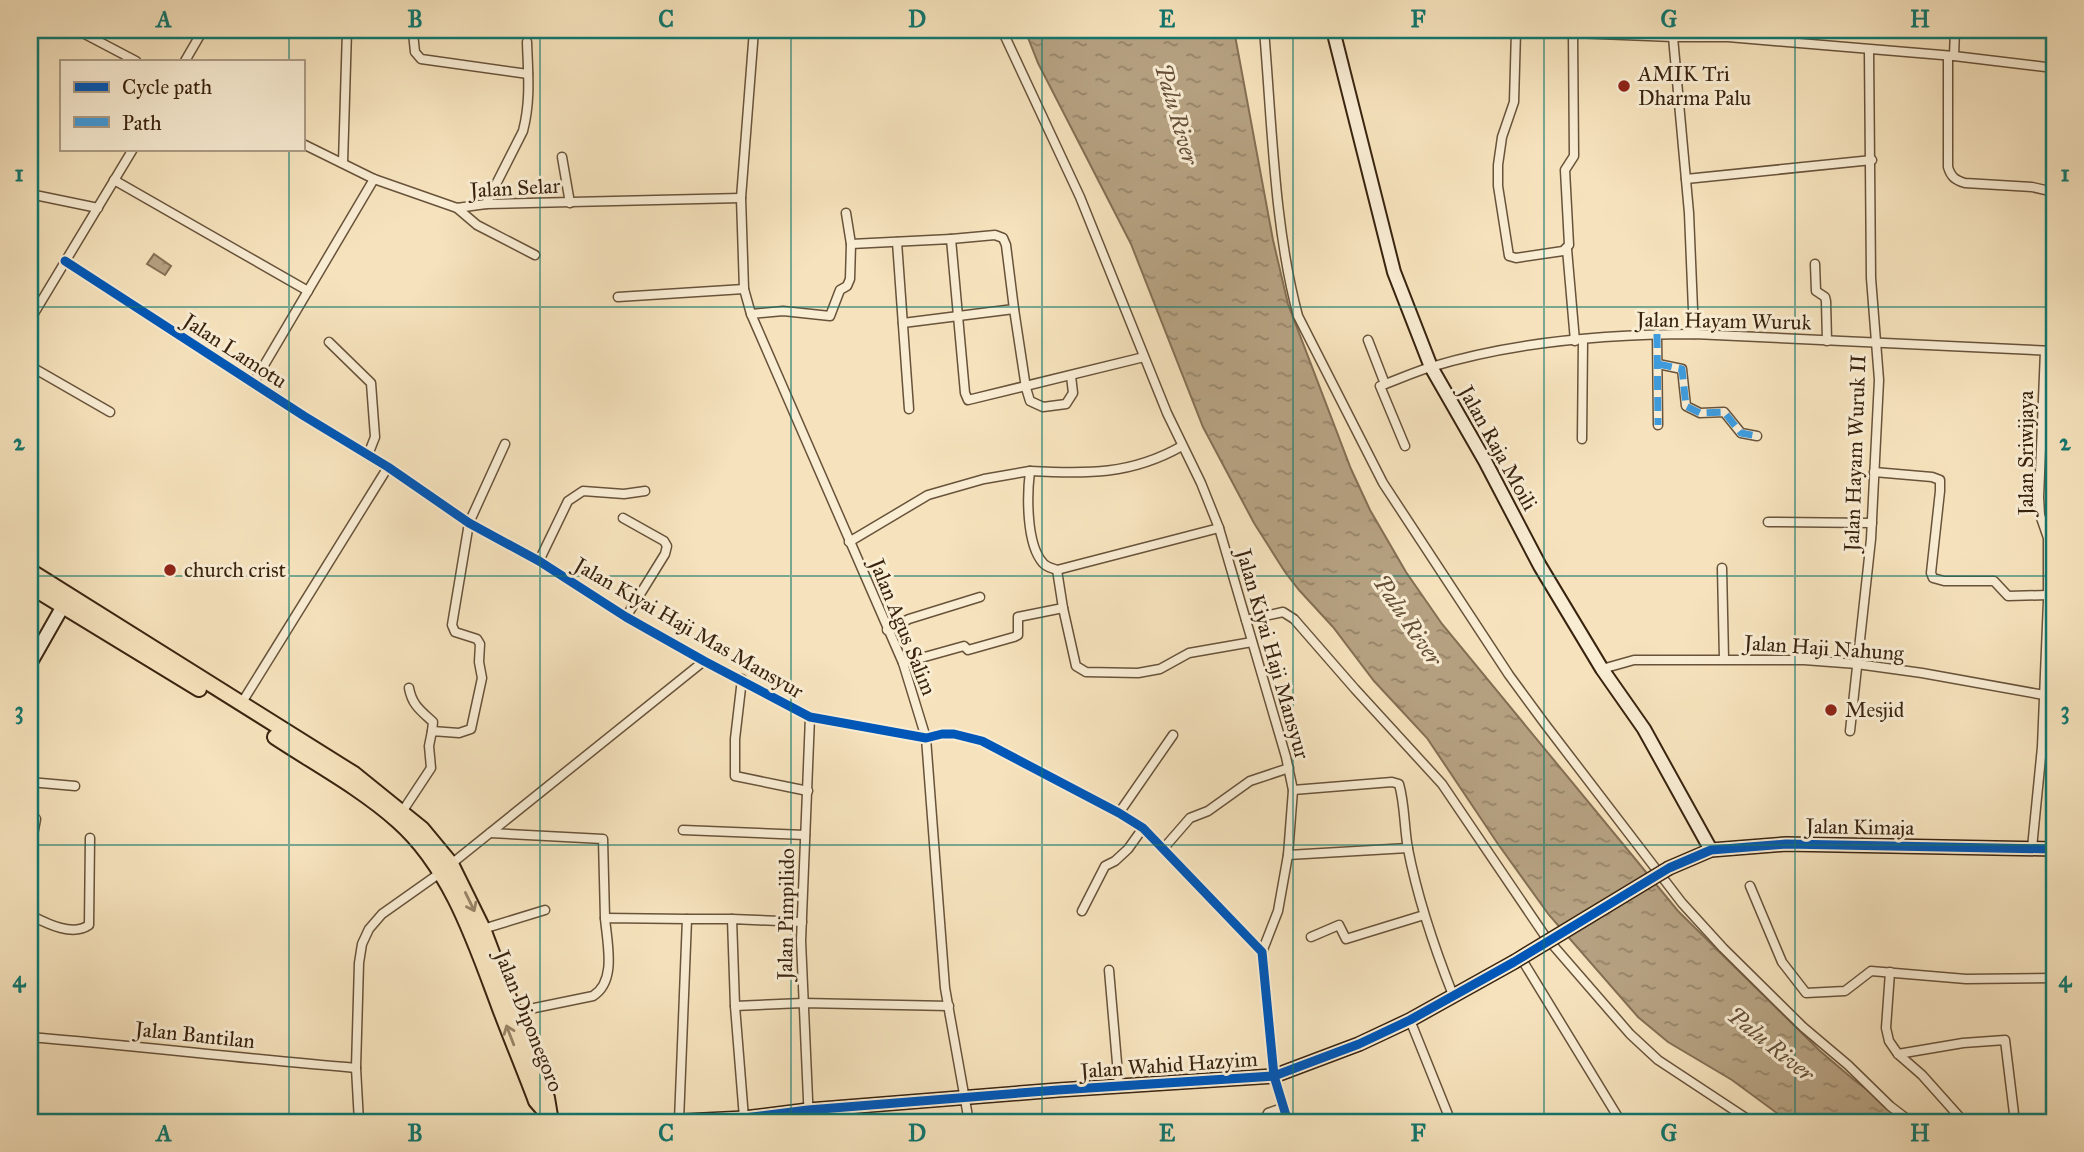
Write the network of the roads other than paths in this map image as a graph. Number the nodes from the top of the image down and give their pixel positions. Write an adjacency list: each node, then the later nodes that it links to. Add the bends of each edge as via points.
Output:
1 (77, 30): 18 (street)
2 (203, 30): 19 (street)
3 (346, 30): 26 (street)
4 (754, 30): 32 (street, Jalan Agus Salim)
5 (1002, 30): 61 (street, via 1080,197)
6 (1264, 30): 182 (street, via 1292,296 1384,482 1517,685 1682,903 1769,994)
7 (1333, 30): 8 (street); 64 (street, Jalan Raja Moili, via 1394,272)
8 (1349, 30)
9 (1500, 30): 11 (street)
10 (1955, 30): 17 (street)
11 (1516, 31): 13 (street); 41 (street, via 1514,102 1498,165 1506,244 1509,256 1516,258)
12 (413, 33): 21 (street, via 415,52 421,59)
13 (1573, 34): 14 (street); 41 (street, via 1574,156 1565,170)
14 (1673, 37): 16 (street, via 1728,37); 28 (street)
15 (527, 42): 21 (street)
16 (1869, 51): 17 (street); 25 (street, Jalan Hayam Wuruk II)
17 (1951, 56): 20 (street); 30 (street, via 1950,175 1965,183)
18 (134, 60)
19 (186, 60)
20 (2054, 68)
21 (528, 74): 34 (street, via 529,104 523,131)
22 (304, 144): 26 (street, Jalan Selar)
23 (132, 150): 29 (street)
24 (562, 158): 33 (street)
25 (1872, 160): 28 (street); 59 (street, Jalan Hayam Wuruk II, via 1871,278)
26 (343, 163): 27 (street, Jalan Selar)
27 (374, 178): 36 (street, Jalan Selar); 46 (street)
28 (1686, 179): 54 (street)
29 (114, 180): 35 (street); 46 (street)
30 (2054, 192)
31 (30, 194): 35 (street)
32 (741, 198): 33 (street, Jalan Selar); 45 (street, Jalan Agus Salim)
33 (570, 202): 34 (street, Jalan Selar)
34 (486, 204): 36 (street, Jalan Selar)
35 (98, 208): 43 (street)
36 (457, 208): 42 (street, via 477,225)
37 (846, 213): 40 (street)
38 (951, 239): 39 (street); 48 (street, via 1003,238); 50 (street)
39 (897, 242): 40 (street); 52 (street)
40 (851, 244): 49 (street, via 849,283 840,290 830,316 783,311)
41 (1567, 249): 56 (street)
42 (535, 255)
43 (65, 261): 51 (street); 66 (street, Jalan Lamotu)
44 (1815, 264): 57 (street, via 1816,291 1826,301)
45 (744, 289): 47 (street); 49 (street, Jalan Agus Salim)
46 (308, 291): 66 (street)
47 (618, 297)
48 (1014, 309): 50 (street); 68 (street)
49 (751, 314): 88 (street, Jalan Agus Salim)
50 (958, 316): 52 (street); 68 (street, via 966,399)
51 (30, 320)
52 (902, 323): 69 (street)
53 (1657, 334): 54 (street, Jalan Hayam Wuruk); 56 (street, Jalan Hayam Wuruk); 62 (street)
54 (1694, 334): 57 (street, Jalan Hayam Wuruk)
55 (1368, 340): 67 (street)
56 (1579, 340): 64 (street, Jalan Hayam Wuruk); 73 (street)
57 (1827, 341): 59 (street, Jalan Hayam Wuruk)
58 (329, 342): 77 (street, via 371,383 375,438)
59 (1876, 342): 60 (street, Jalan Hayam Wuruk); 80 (street, Jalan Hayam Wuruk II, via 1879,380)
60 (2050, 351): 87 (street, Jalan Sriwijaya, via 2039,497 2040,515)
61 (1144, 357): 65 (street); 75 (street)
62 (1658, 364): 71 (street); 72 (street, via 1682,369 1686,406 1700,413 1724,412 1741,433)
63 (30, 366): 70 (street)
64 (1431, 367): 67 (street, Jalan Hayam Wuruk); 107 (street, Jalan Raja Moili, via 1540,566)
65 (1071, 376): 68 (street); 68 (street, via 1073,396 1059,406 1035,405)
66 (253, 384): 77 (street, Jalan Lamotu)
67 (1385, 384): 76 (street, via 1380,386)
68 (1026, 388)
69 (909, 409)
70 (110, 412)
71 (1658, 425)
72 (1757, 436)
73 (1582, 439)
74 (505, 444): 84 (street)
75 (1182, 446): 79 (street, via 1135,467 1092,474); 86 (street)
76 (1405, 446)
77 (368, 455): 78 (street, Jalan Lamotu)
78 (388, 467): 84 (street, Jalan Kiyai Haji Mas Mansyur); 111 (street)
79 (1030, 471): 88 (street, via 928,495); 91 (street, via 1028,515 1037,552 1045,566)
80 (1874, 472): 85 (street, Jalan Hayam Wuruk II); 94 (street, via 1940,480 1933,578 1994,580 2008,596)
81 (645, 491): 89 (street, via 576,493)
82 (623, 518): 98 (street, via 667,546)
83 (1768, 522): 85 (street)
84 (469, 523): 89 (street, Jalan Kiyai Haji Mas Mansyur); 113 (street, via 452,625 455,632 479,640 481,691 471,729)
85 (1872, 523): 106 (street, Jalan Hayam Wuruk II)
86 (1219, 528): 91 (street, Jalan Kiyai Haji Mansyur); 99 (street, Jalan Kiyai Haji Mansyur)
87 (2051, 538): 94 (street, Jalan Sriwijaya)
88 (849, 542): 100 (street, Jalan Agus Salim)
89 (540, 561): 98 (street, Jalan Kiyai Haji Mas Mansyur)
90 (1722, 568): 102 (street)
91 (1057, 570): 97 (street)
92 (30, 571): 111 (highway, Jalan Diponegoro)
93 (30, 586): 96 (highway, Jalan Diponegoro)
94 (2048, 595): 110 (street, Jalan Sriwijaya)
95 (980, 597): 100 (street)
96 (63, 606): 105 (street); 138 (highway, Jalan Diponegoro, via 378,805)
97 (1063, 608): 101 (street, via 1076,666 1086,672 1160,669 1189,653); 104 (street, via 1018,617 1018,635 1014,637)
98 (626, 617): 103 (street, Jalan Kiyai Haji Mas Mansyur)
99 (1246, 620): 101 (street, Jalan Kiyai Haji Mansyur); 181 (street, via 1288,613 1442,784 1545,936 1630,1034 1658,1060)
100 (887, 630): 104 (street, Jalan Agus Salim)
101 (1252, 642): 117 (street, Jalan Kiyai Haji Mansyur)
102 (1724, 659): 106 (street, Jalan Haji Nahung); 107 (street, Jalan Haji Nahung, via 1634,660)
103 (704, 661): 108 (street, Jalan Kiyai Haji Mas Mansyur); 127 (street)
104 (903, 663): 116 (street, Jalan Agus Salim)
105 (30, 664)
106 (1857, 664): 110 (street, Jalan Haji Nahung); 114 (street, Jalan Hayam Wuruk II)
107 (1602, 668): 134 (street, Jalan Raja Moili, via 1644,729)
108 (742, 679): 112 (street, Jalan Kiyai Haji Mas Mansyur); 121 (street, via 734,776)
109 (409, 688): 113 (street, via 417,708 433,722)
110 (2043, 695): 131 (street, Jalan Sriwijaya)
111 (241, 704): 122 (highway, Jalan Diponegoro, via 354,774)
112 (810, 718): 116 (street, Jalan Kiyai Haji Mas Mansyur); 121 (street, Jalan Pimpilido)
113 (432, 731): 122 (street, via 432,768)
114 (1850, 731)
115 (1172, 735): 123 (street)
116 (926, 738): 123 (street, Jalan Kiyai Haji Mas Mansyur, via 954,734 982,741); 158 (street, Jalan Agus Salim)
117 (1289, 768): 120 (street, Jalan Kiyai Haji Mansyur); 132 (street, via 1250,781 1190,818)
118 (30, 782): 119 (street)
119 (75, 786)
120 (1293, 790): 130 (street, via 1396,782 1402,794); 136 (street, Jalan Kiyai Haji Mansyur)
121 (808, 791): 128 (street, Jalan Pimpilido)
122 (402, 812): 138 (highway, Jalan Diponegoro, via 422,829)
123 (1122, 815): 125 (street, Jalan Kiyai Haji Mas Mansyur)
124 (36, 819): 135 (street)
125 (1141, 828): 132 (street, Jalan Kiyai Haji Mas Mansyur); 141 (street, via 1128,849 1105,866)
126 (683, 830): 128 (street)
127 (490, 833): 138 (street); 144 (street, via 603,839)
128 (806, 835): 147 (street, Jalan Pimpilido)
129 (90, 838): 142 (street, via 89,925 83,929 52,926)
130 (1408, 848): 136 (street); 143 (street)
131 (2032, 848): 133 (street, Jalan Kimaja); 134 (street, Jalan Kimaja, via 1786,844)
132 (1163, 849): 150 (street, Jalan Kiyai Haji Mas Mansyur)
133 (2054, 849)
134 (1711, 850): 137 (street, Jalan Kimaja)
135 (30, 851)
136 (1288, 855): 150 (street, Jalan Kiyai Haji Mansyur, via 1278,911)
137 (1669, 868): 151 (street, Jalan Wahid Hazyim, bridge)
138 (445, 869): 148 (highway, Jalan Diponegoro, one-way to 148); 163 (street, via 382,914 362,944); 170 (highway, Jalan Diponegoro, one-way to 138, via 536,1101)
139 (1750, 886): 153 (street, via 1782,962 1804,993 1842,992 1871,971)
140 (545, 910): 148 (street)
141 (1082, 911)
142 (30, 915)
143 (1424, 915): 149 (street, via 1346,939 1339,925); 155 (street)
144 (606, 918): 145 (street); 159 (street, via 607,978 600,992)
145 (687, 919): 146 (street); 172 (street)
146 (732, 919): 147 (street); 157 (street)
147 (802, 922): 156 (street, Jalan Pimpilido)
148 (483, 929): 159 (highway, Jalan Diponegoro)
149 (1311, 937)
150 (1262, 952): 164 (street)
151 (1518, 960): 155 (street, Jalan Wahid Hazyim); 180 (street)
152 (1109, 970): 165 (street)
153 (1890, 972): 154 (street, via 1966,979); 162 (street, via 1886,1028)
154 (2054, 978)
155 (1453, 995): 160 (street, Jalan Wahid Hazyim)
156 (803, 1003): 157 (street); 158 (street); 168 (street, Jalan Pimpilido)
157 (735, 1006): 169 (street)
158 (949, 1006): 166 (street, Jalan Agus Salim)
159 (515, 1012): 170 (highway, Jalan Diponegoro)
160 (1410, 1020): 164 (street, Jalan Wahid Hazyim); 179 (street)
161 (30, 1037): 163 (street, Jalan Bantilan)
162 (1898, 1054): 183 (street); 184 (street, via 2005,1040)
163 (356, 1068): 173 (street)
164 (1273, 1076): 165 (street, Jalan Wahid Hazyim); 167 (street)
165 (1119, 1086): 166 (street, Jalan Wahid Hazyim)
166 (966, 1097): 168 (street, Jalan Wahid Hazyim); 176 (street, Jalan Agus Salim)
167 (1282, 1108): 177 (street, via 1268,1113); 178 (street)
168 (808, 1116): 169 (street, Jalan Wahid Hazyim)
169 (744, 1118): 175 (street, Jalan Wahid Hazyim)
170 (551, 1120)
171 (2054, 1120): 185 (street)
172 (680, 1121): 174 (street, Jalan Wahid Hazyim); 175 (street, Jalan Wahid Hazyim)
173 (359, 1122)
174 (663, 1122)
175 (697, 1122)
176 (970, 1122)
177 (1264, 1122)
178 (1288, 1122)
179 (1451, 1122)
180 (1621, 1122)
181 (1752, 1122)
182 (1911, 1122)
183 (1964, 1122)
184 (2015, 1122)
185 (2039, 1122)

